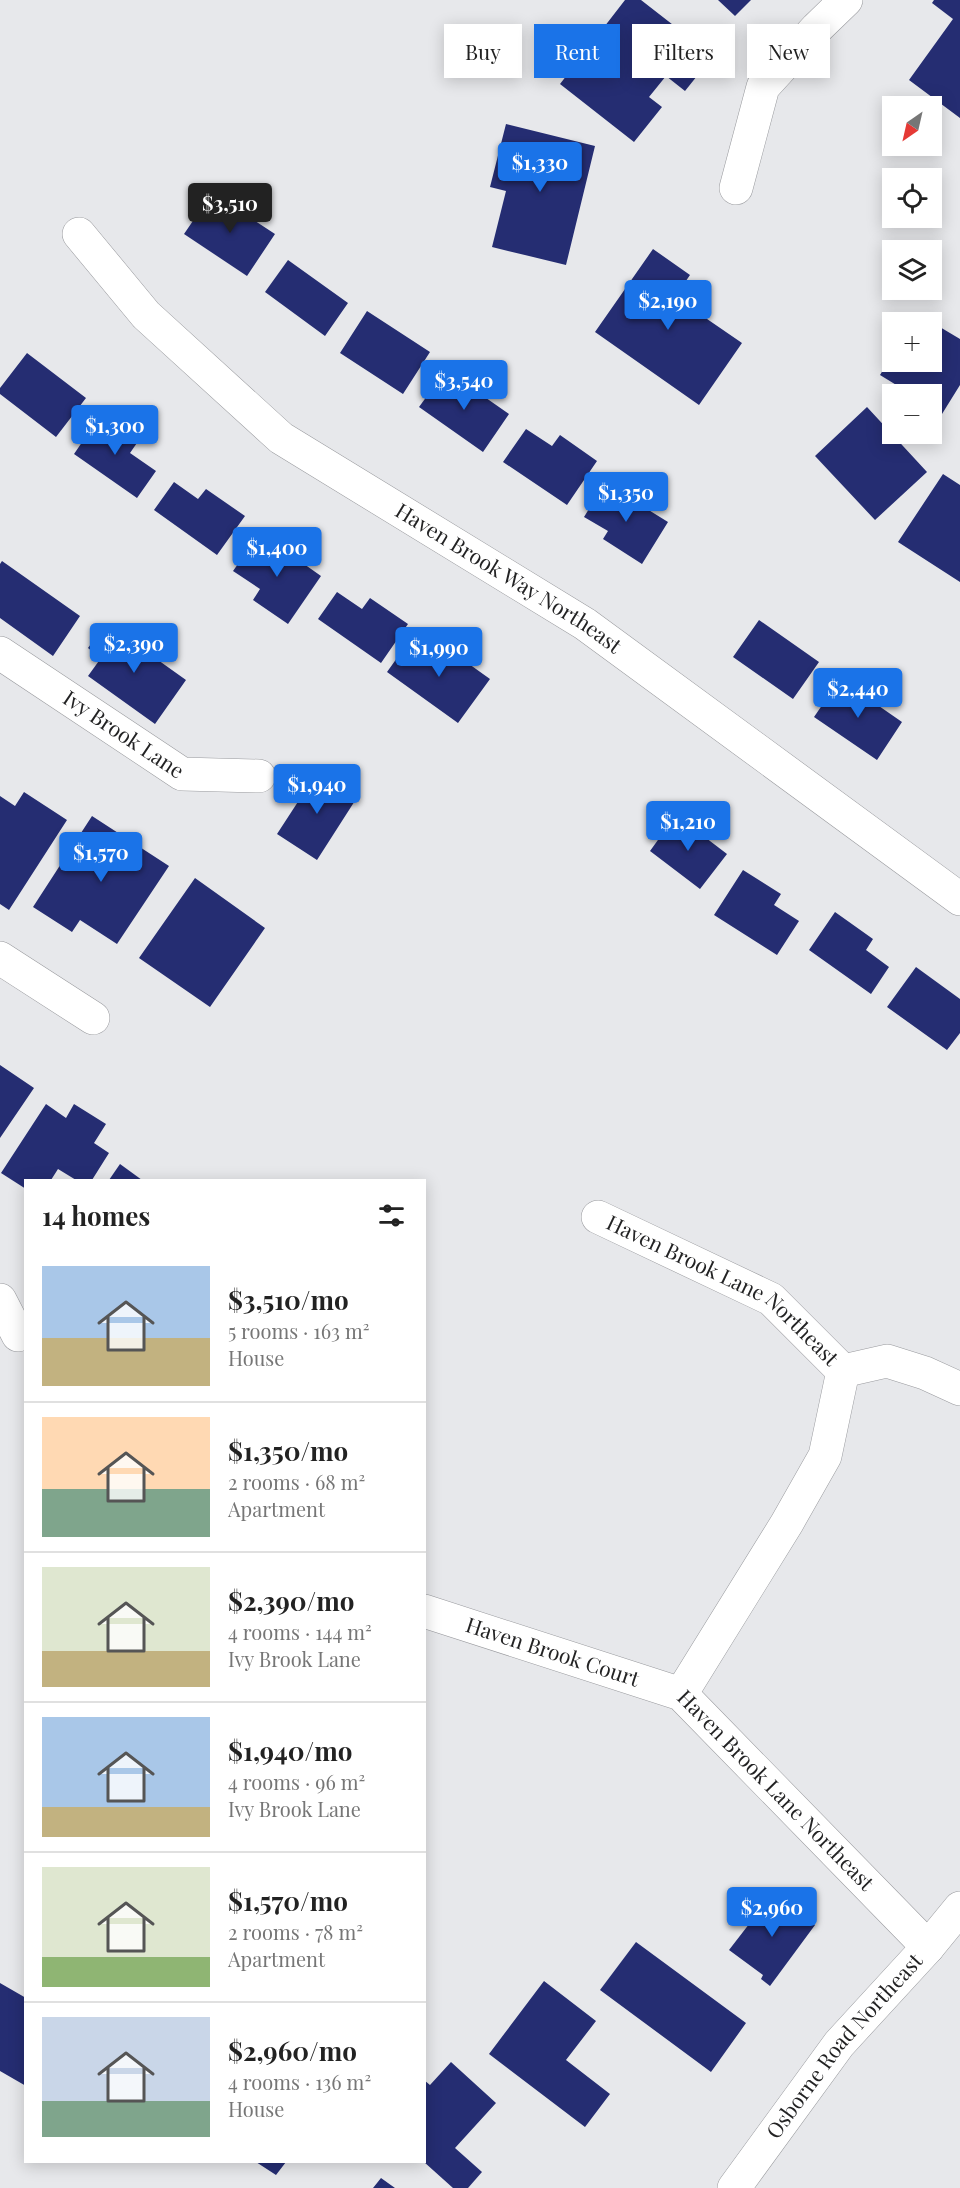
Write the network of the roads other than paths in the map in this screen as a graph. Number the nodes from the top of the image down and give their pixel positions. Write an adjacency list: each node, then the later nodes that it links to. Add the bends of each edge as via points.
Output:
1 (846, 0): 2 (street, via 763,87)
2 (736, 188)
3 (79, 234): 6 (street, Haven Brook Way Northeast, via 146,315 281,438 585,624)
4 (0, 653): 5 (street, Ivy Brook Lane, via 182,774)
5 (260, 776)
6 (960, 899)
7 (0, 958): 8 (street)
8 (93, 1018)
9 (598, 1217): 12 (street, Haven Brook Lane Northeast, via 771,1299)
10 (0, 1300): 11 (street)
11 (18, 1335)
12 (843, 1371): 13 (street, via 887,1361); 15 (street, Haven Brook Lane Northeast, via 825,1456)
13 (960, 1389)
14 (426, 1612): 15 (street, Haven Brook Court)
15 (681, 1694): 17 (street, Haven Brook Lane Northeast)
16 (960, 1908): 17 (street, Osborne Road Northeast)
17 (928, 1947): 18 (street, Osborne Road Northeast, via 839,2044)
18 (734, 2188)

